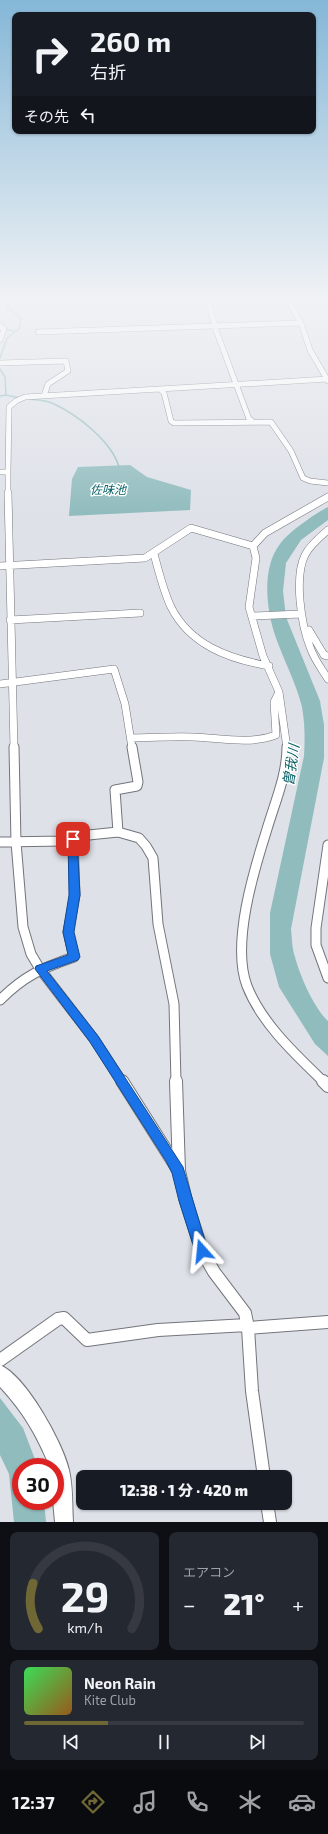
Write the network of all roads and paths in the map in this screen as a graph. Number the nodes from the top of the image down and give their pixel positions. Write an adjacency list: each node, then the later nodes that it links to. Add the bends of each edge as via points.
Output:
1 (68, 371): 7 (street, via 48,384)
2 (232, 371): 5 (street)
3 (322, 371): 4 (street)
4 (327, 380): 5 (street)
5 (238, 386): 6 (street); 8 (street, via 248,419)
6 (160, 390): 7 (street); 8 (street, via 164,393 171,421 174,423)
7 (44, 396): 10 (street, via 14,401 9,408)
8 (251, 420): 11 (street, via 274,424 291,452 302,478)
9 (0, 472): 10 (street)
10 (8, 472): 17 (street)
11 (328, 483)
12 (328, 497): 14 (street, via 265,533)
13 (328, 530): 19 (street, via 311,546 304,559)
14 (252, 546): 15 (street, via 191,528); 20 (street, via 256,558 249,607)
15 (154, 554): 17 (street, via 145,558); 24 (street, via 171,608 191,635 215,650 246,663)
16 (0, 566): 17 (street)
17 (9, 566): 21 (street)
18 (140, 613): 21 (street)
19 (299, 614): 20 (street); 22 (street)
20 (254, 616): 24 (street, via 263,656)
21 (10, 620): 26 (street)
22 (304, 623): 23 (street, via 324,655); 25 (street, via 313,654)
23 (328, 656)
24 (269, 666): 28 (street)
25 (328, 679)
26 (12, 682): 27 (street); 29 (street, via 114,669); 33 (street)
27 (0, 684)
28 (279, 692): 29 (street, via 274,702 276,735 268,738 227,741 194,736); 38 (street, via 287,742 287,762 252,884 242,938 241,962 246,984 254,1000 292,1050)
29 (132, 738): 30 (street, via 137,786 115,790)
30 (118, 832): 31 (street, via 79,836); 39 (street, via 139,838 153,858 158,924 174,1004)
31 (73, 839): 33 (street); 35 (street, via 75,895 68,932 74,957)
32 (0, 842): 33 (street)
33 (16, 842): 35 (street, via 23,927 31,954)
34 (328, 845): 36 (street, via 316,928 316,945)
35 (40, 969): 37 (street, via 14,986); 39 (street, via 94,1039)
36 (328, 978)
37 (0, 1000)
38 (328, 1086)
39 (178, 1171): 41 (street, via 202,1251 214,1272 245,1313)
40 (328, 1322): 41 (street)
41 (248, 1327): 42 (street, via 158,1330 87,1340 64,1318 58,1319); 44 (street, via 252,1392)
42 (0, 1360)
43 (0, 1374): 46 (street, via 25,1401 44,1431 60,1470)
44 (263, 1470)
45 (268, 1510): 47 (street)
46 (64, 1522)
47 (270, 1522)

